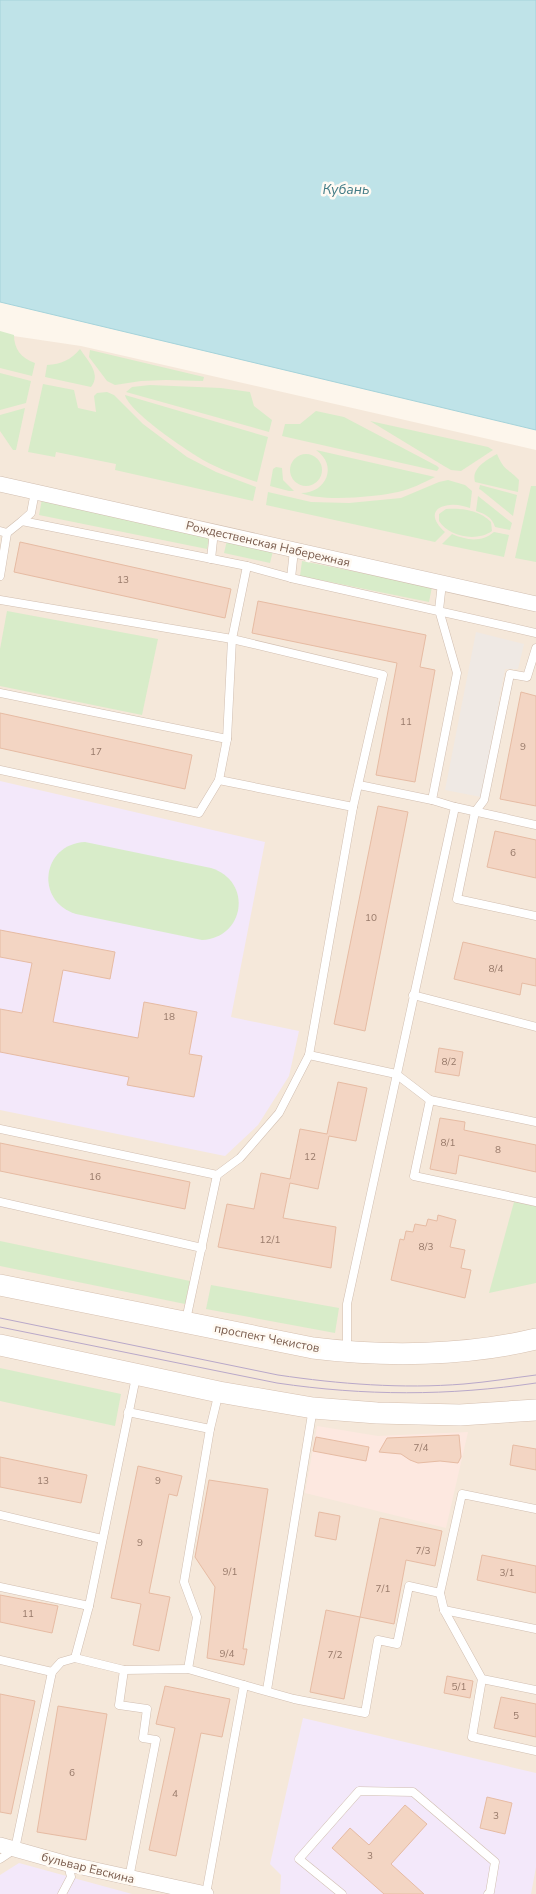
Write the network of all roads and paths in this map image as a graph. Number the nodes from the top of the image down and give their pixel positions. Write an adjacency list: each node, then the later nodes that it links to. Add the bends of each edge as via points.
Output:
1 (0, 484): 2 (street, Рождественская Набережная)
2 (29, 490): 3 (lane, via 34,497 32,513); 4 (street, Рождественская Набережная)
3 (22, 521): 5 (lane); 7 (lane)
4 (214, 531): 6 (street, Рождественская Набережная); 7 (lane)
5 (4, 532): 9 (lane)
6 (294, 550): 10 (lane); 11 (street, Рождественская Набережная)
7 (211, 559): 8 (lane)
8 (247, 566): 10 (lane); 16 (lane)
9 (0, 576)
10 (291, 578): 14 (lane)
11 (442, 583): 13 (street, Рождественская Набережная); 14 (lane)
12 (0, 600): 16 (lane)
13 (536, 604)
14 (439, 610): 15 (lane); 23 (lane, via 458,673)
15 (536, 632)
16 (232, 639): 19 (lane); 22 (lane, via 383,675)
17 (536, 648): 26 (lane, via 527,678 510,674 484,800)
18 (0, 693): 19 (lane)
19 (227, 739): 21 (lane)
20 (0, 770): 21 (lane, via 199,813)
21 (219, 780): 24 (lane)
22 (359, 785): 23 (lane); 24 (lane)
23 (432, 800): 25 (lane)
24 (353, 807): 31 (lane)
25 (455, 807): 26 (lane); 29 (lane)
26 (475, 812): 27 (lane); 28 (lane, via 457,899)
27 (536, 825)
28 (536, 916)
29 (414, 995): 30 (lane); 32 (lane)
30 (536, 1027)
31 (309, 1055): 32 (lane); 36 (lane, via 278,1113 240,1158)
32 (396, 1074): 33 (lane); 44 (lane, via 347,1304)
33 (430, 1100): 34 (lane); 38 (lane, via 414,1176)
34 (536, 1122)
35 (0, 1129): 36 (lane)
36 (217, 1175): 39 (lane)
37 (0, 1202): 39 (lane)
38 (536, 1202)
39 (202, 1248): 41 (lane)
40 (0, 1285): 41 (main road, проспект Чекистов)
41 (186, 1322): 44 (main road, проспект Чекистов)
42 (536, 1339): 44 (main road, проспект Чекистов, via 451,1350)
43 (0, 1345): 45 (main road)
44 (347, 1352)
45 (137, 1374): 46 (main road); 49 (lane)
46 (219, 1392): 47 (main road); 50 (lane)
47 (313, 1408): 48 (main road, via 460,1415); 66 (lane)
48 (536, 1410)
49 (128, 1412): 50 (lane); 53 (lane)
50 (210, 1429): 61 (lane, via 184,1582 198,1617)
51 (536, 1509): 55 (lane, via 462,1494)
52 (0, 1515): 53 (lane)
53 (102, 1538): 56 (lane)
54 (0, 1587): 56 (lane)
55 (440, 1593): 57 (lane); 66 (lane, via 409,1586 397,1644 378,1640 365,1713 294,1699)
56 (89, 1606): 59 (lane)
57 (444, 1610): 58 (lane); 64 (lane)
58 (536, 1629)
59 (75, 1658): 62 (lane); 63 (lane, via 62,1662)
60 (0, 1660): 63 (lane)
61 (188, 1669): 62 (lane); 65 (lane)
62 (124, 1670): 73 (lane, via 119,1705 148,1710 143,1738 156,1740)
63 (52, 1672): 70 (lane)
64 (482, 1679): 67 (lane); 68 (lane, via 472,1737)
65 (244, 1685): 66 (lane); 75 (lane)
66 (267, 1690)
67 (536, 1690)
68 (536, 1751)
69 (0, 1845): 70 (street, бульвар Евскина)
70 (15, 1849): 71 (lane); 72 (street, бульвар Евскина)
71 (0, 1860)
72 (68, 1864): 73 (street, бульвар Евскина); 74 (lane, via 71,1877)
73 (129, 1878): 75 (street, бульвар Евскина)
74 (64, 1893)
75 (206, 1894)
76 (342, 1894): 77 (lane, via 299,1859 359,1791 413,1792 495,1862)
77 (488, 1894)

